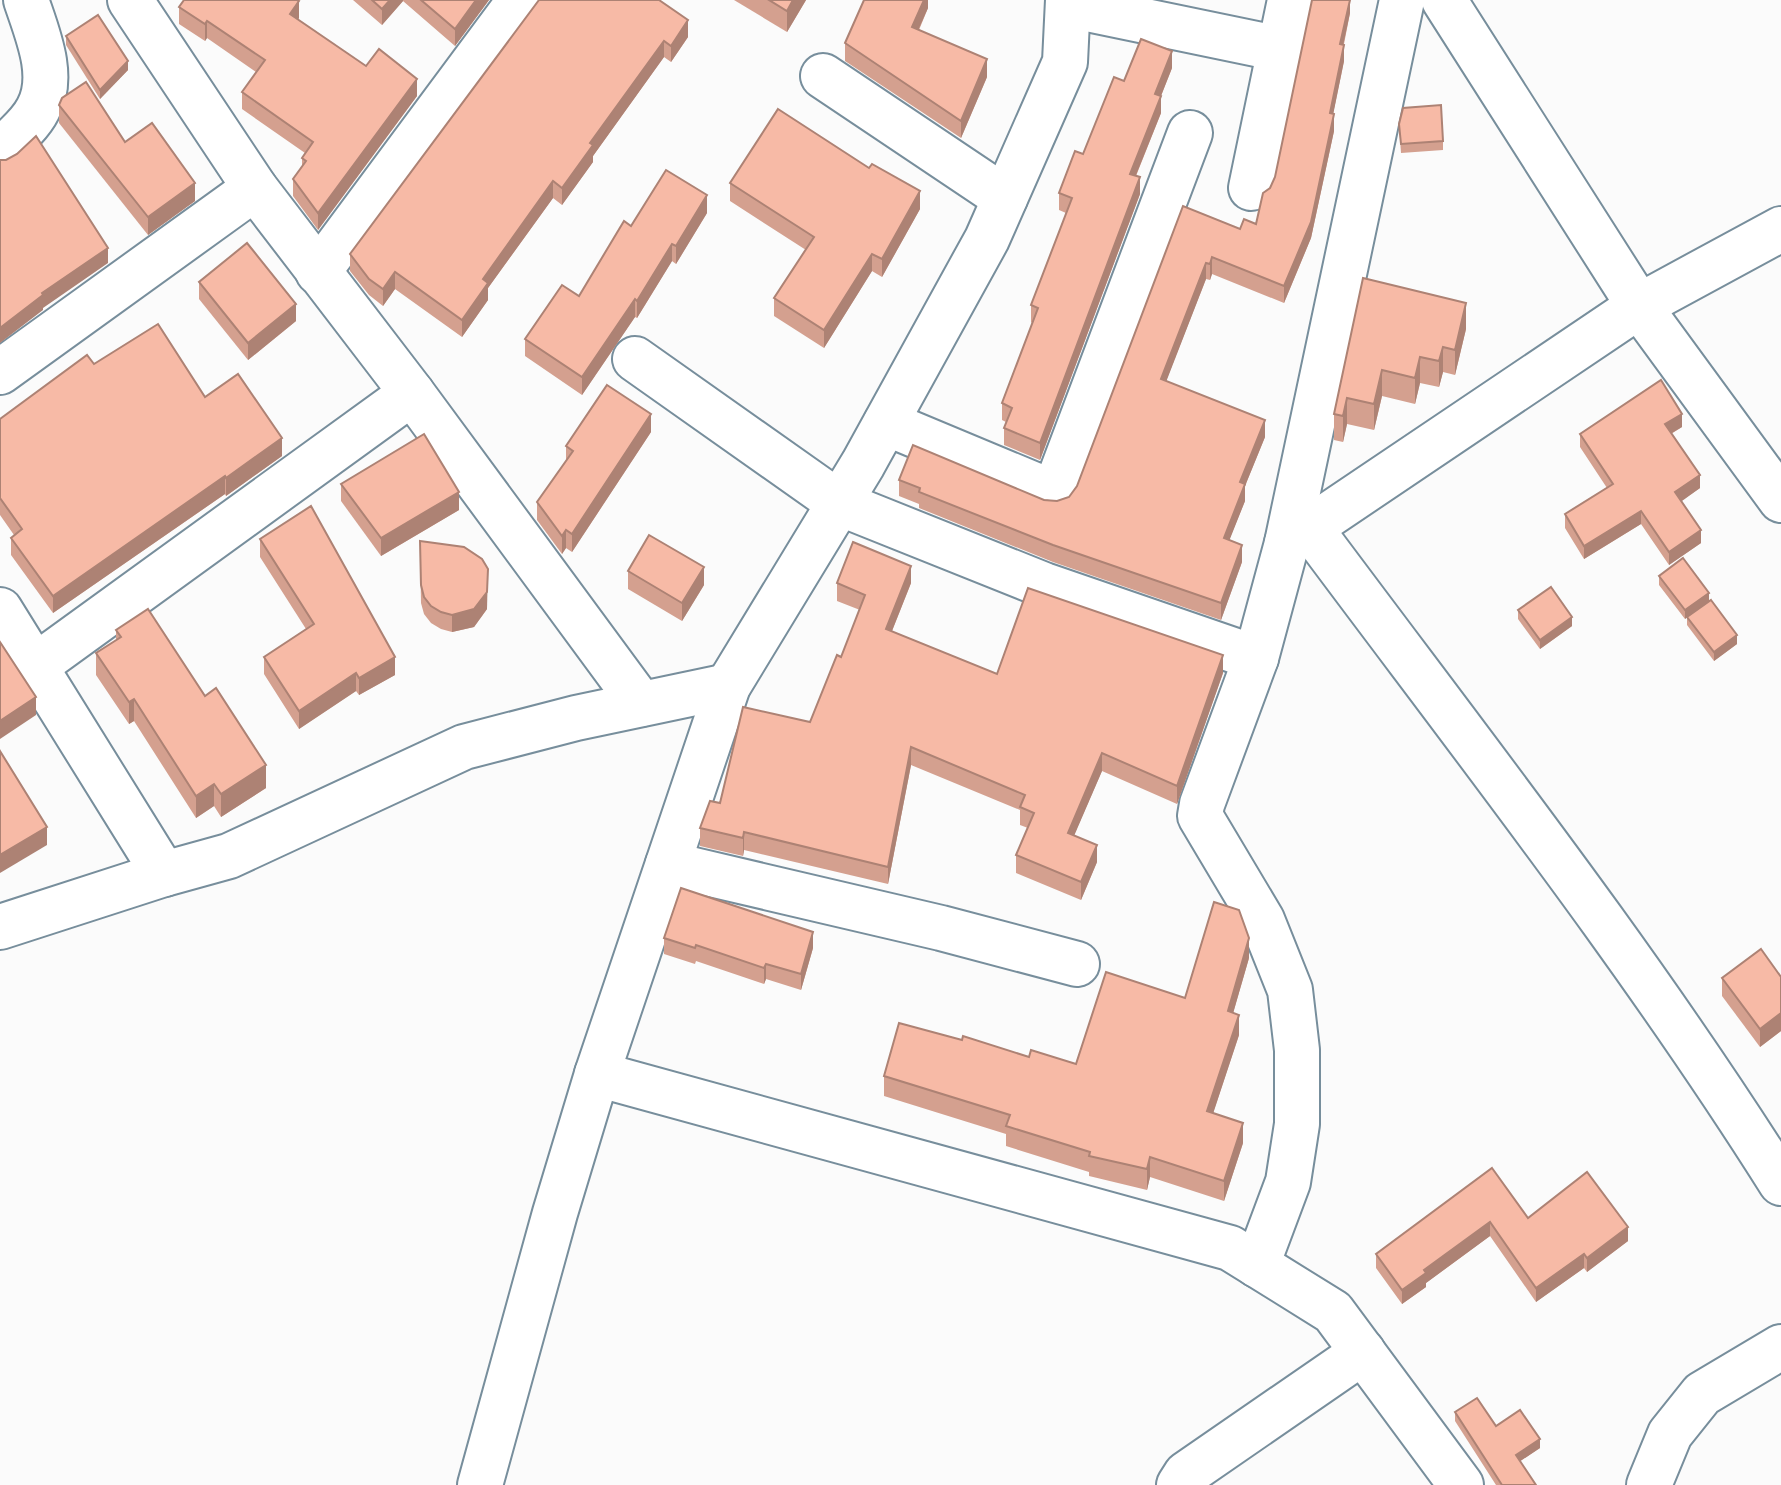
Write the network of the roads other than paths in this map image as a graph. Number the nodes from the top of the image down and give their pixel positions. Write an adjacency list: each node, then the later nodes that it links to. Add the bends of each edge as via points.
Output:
1 (26, 0): 11 (street, via 47,82 38,110)
2 (130, 0): 12 (street)
3 (520, 0): 16 (street)
4 (1290, 0): 8 (street)
5 (1402, 0): 24 (street)
6 (1444, 0): 17 (street)
7 (1068, 3): 8 (street); 14 (street, via 1065,62)
8 (1280, 49): 13 (street)
9 (823, 76): 14 (street)
10 (1190, 133): 21 (street, via 1054,493)
11 (0, 151)
12 (255, 188): 16 (street); 19 (street)
13 (1251, 188)
14 (1005, 198): 21 (street)
15 (1781, 229): 17 (street)
16 (318, 272): 20 (street)
17 (1639, 306): 22 (street); 24 (street)
18 (635, 359): 23 (street)
19 (0, 372)
20 (412, 393): 27 (street); 29 (street)
21 (886, 423): 23 (street)
22 (1781, 500)
23 (839, 503): 26 (street, via 1044,585); 28 (street)
24 (1299, 535): 26 (street); 35 (street, via 1557,860 1718,1083)
25 (0, 610): 27 (street)
26 (1256, 658): 36 (street, via 1200,816 1262,920 1290,990 1297,1124 1288,1182)
27 (34, 667): 31 (street)
28 (728, 686): 29 (street); 30 (street)
29 (641, 704): 31 (street, via 464,747 229,856)
30 (668, 864): 33 (street); 34 (street)
31 (164, 874): 32 (street)
32 (0, 927)
33 (1077, 964)
34 (597, 1074): 36 (street, via 1230,1248); 39 (street)
35 (1781, 1183)
36 (1257, 1265): 38 (street, via 1333,1312)
37 (1781, 1347): 42 (street, via 1702,1394 1670,1434)
38 (1363, 1352): 40 (street, via 1186,1474); 41 (street)
39 (480, 1485)
40 (1179, 1485)
41 (1461, 1485)
42 (1649, 1485)

